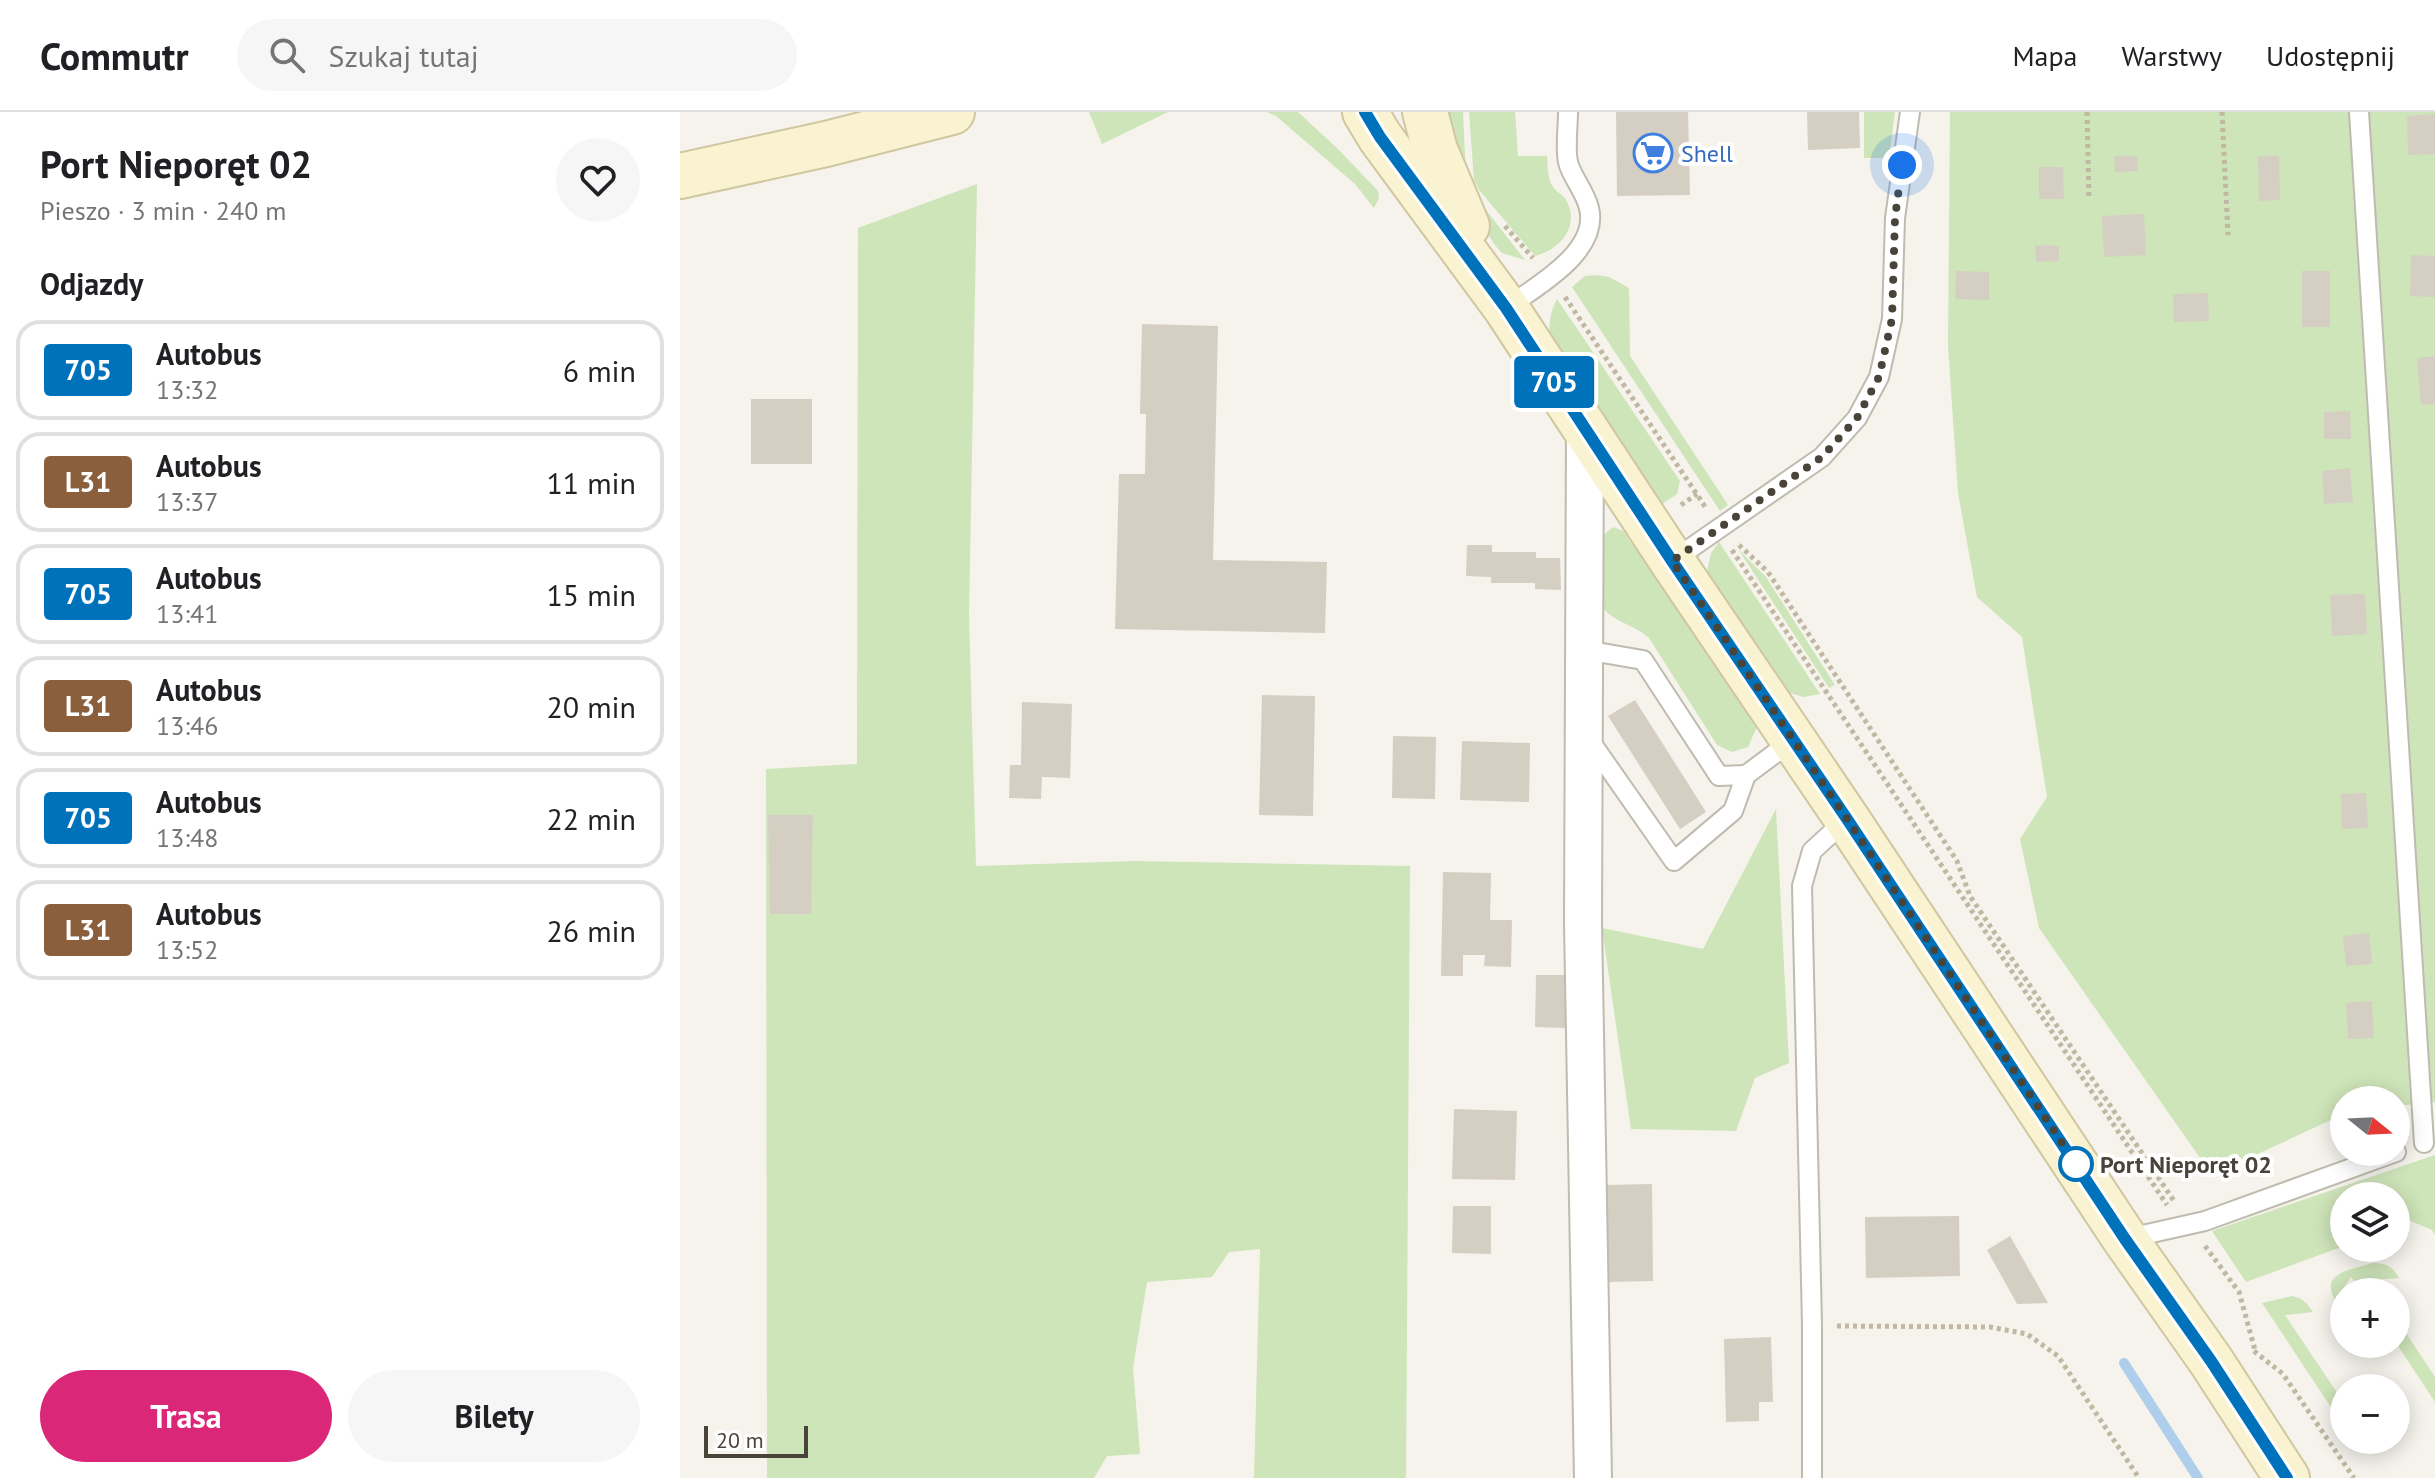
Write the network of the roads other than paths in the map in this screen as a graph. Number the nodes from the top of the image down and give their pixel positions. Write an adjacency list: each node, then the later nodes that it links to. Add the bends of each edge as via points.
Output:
1 (952, 112): 8 (street)
2 (1343, 112): 7 (street)
3 (1425, 112): 9 (street, via 1453,196)
4 (1568, 112): 9 (lane, via 1568,163 1590,212 1588,230 1578,253)
5 (1910, 112): 11 (lane, via 1895,218 1892,319 1879,377 1857,418 1822,457)
6 (2359, 112): 17 (lane)
7 (1372, 125): 9 (street)
8 (680, 176)
9 (1506, 308): 10 (street)
10 (1585, 429): 11 (street); 12 (street)
11 (1672, 561): 14 (street)
12 (1585, 650): 13 (street); 15 (lane, via 1643,660 1719,776)
13 (1584, 732): 15 (lane, via 1674,861 1733,811); 20 (street)
14 (1793, 740): 15 (lane); 16 (street)
15 (1746, 775)
16 (1847, 819): 19 (street); 21 (lane, via 1812,851 1802,886)
17 (2429, 1142)
18 (2357, 1166): 19 (lane, via 2205,1221)
19 (2125, 1239): 22 (street)
20 (1593, 1478)
21 (1812, 1478)
22 (2287, 1478)

